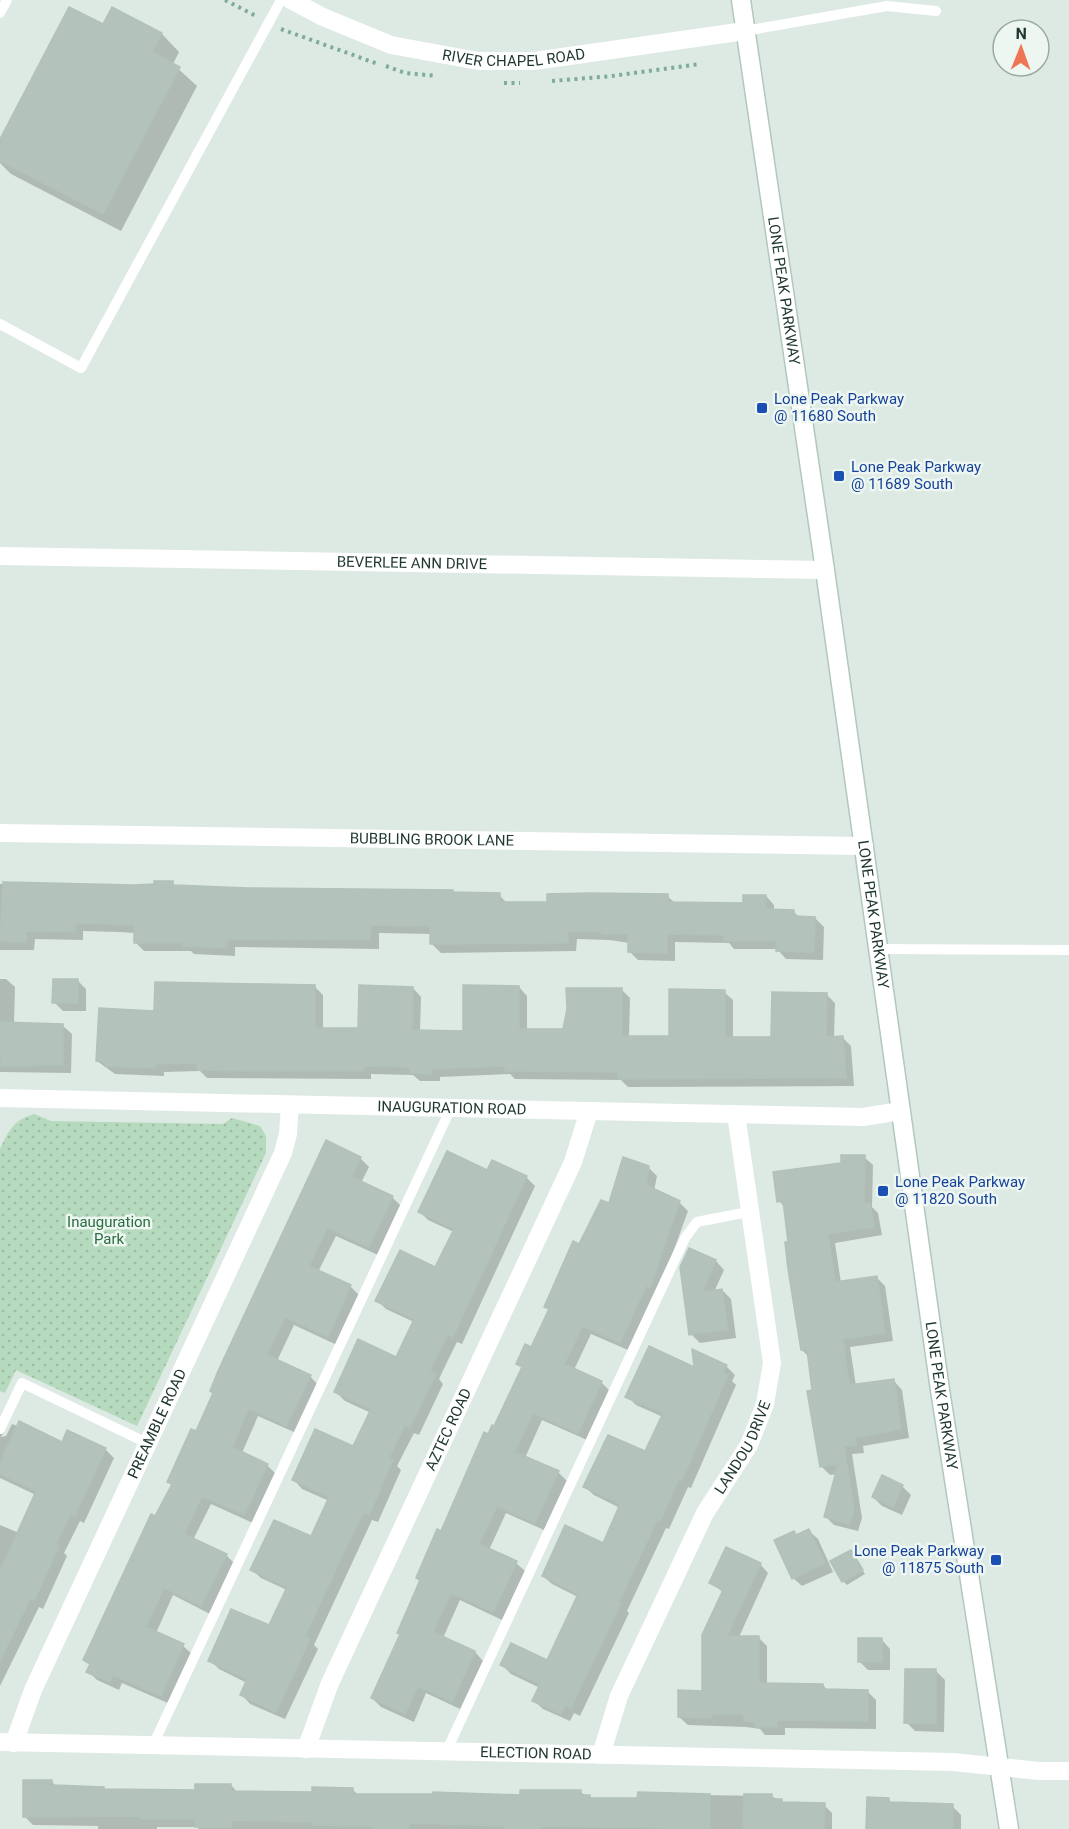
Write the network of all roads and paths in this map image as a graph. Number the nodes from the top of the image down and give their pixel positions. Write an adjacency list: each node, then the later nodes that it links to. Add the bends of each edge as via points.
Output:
1 (7, 0): 6 (lane)
2 (281, 0): 8 (lane, via 81,368)
3 (291, 0): 7 (street, RIVER CHAPEL ROAD, via 391,45 478,61 534,61)
4 (741, 0): 7 (street, LONE PEAK PARKWAY)
5 (936, 11): 7 (lane, via 887,6)
6 (0, 13)
7 (745, 31): 10 (street, LONE PEAK PARKWAY)
8 (0, 324)
9 (0, 556): 10 (street, BEVERLEE ANN DRIVE)
10 (825, 570): 12 (street, LONE PEAK PARKWAY)
11 (0, 833): 12 (street, BUBBLING BROOK LANE)
12 (864, 846): 13 (street, LONE PEAK PARKWAY)
13 (877, 949): 14 (lane); 19 (street, LONE PEAK PARKWAY)
14 (1069, 950)
15 (1, 1101): 16 (street, INAUGURATION ROAD)
16 (290, 1105): 17 (street, INAUGURATION ROAD); 23 (street, PREAMBLE ROAD, via 283,1153)
17 (451, 1108): 18 (street, INAUGURATION ROAD); 25 (lane)
18 (590, 1111): 20 (street, INAUGURATION ROAD); 26 (street, AZTEC ROAD, via 573,1162 330,1683)
19 (902, 1111): 20 (street, INAUGURATION ROAD, via 863,1117); 29 (street, LONE PEAK PARKWAY, via 940,1390)
20 (736, 1114): 21 (street, LANDOU DRIVE)
21 (748, 1212): 27 (lane, via 707,1219 690,1229); 28 (street, LANDOU DRIVE, via 772,1363 765,1404 749,1445 705,1513 619,1696)
22 (0, 1429): 23 (lane, via 22,1383)
23 (147, 1443): 24 (street, PREAMBLE ROAD)
24 (7, 1743): 25 (street, ELECTION ROAD)
25 (153, 1745): 26 (street, ELECTION ROAD)
26 (306, 1749): 27 (street, ELECTION ROAD)
27 (446, 1752): 28 (street, ELECTION ROAD)
28 (601, 1755): 29 (street, ELECTION ROAD, via 952,1762)
29 (1000, 1767): 30 (street, ELECTION ROAD); 31 (street, LONE PEAK PARKWAY)
30 (1069, 1771)
31 (1009, 1829)

